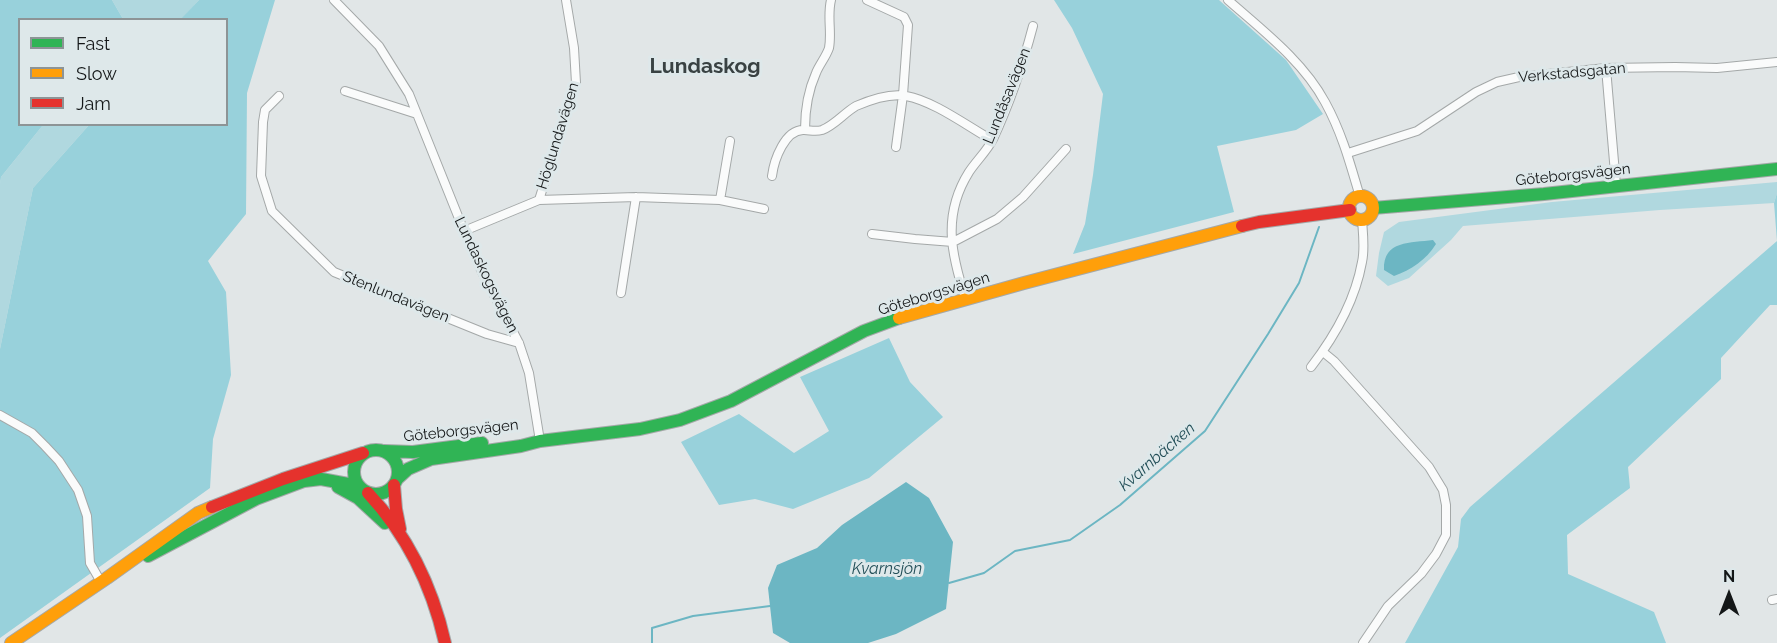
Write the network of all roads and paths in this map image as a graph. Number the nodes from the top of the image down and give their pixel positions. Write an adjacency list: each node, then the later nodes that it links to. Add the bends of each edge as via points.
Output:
1 (334, 0): 12 (street, Lundaskogsvägen, via 379,46)
2 (566, 0): 24 (street, Höglundavägen, via 576,83)
3 (831, 0): 13 (street, via 829,47 809,92)
4 (867, 0): 10 (street, via 907,21)
5 (1228, 0): 18 (street, via 1308,76 1325,101)
6 (1033, 26): 14 (street, Lundåsavägen)
7 (1777, 62): 8 (street, Verkstadsgatan, via 1718,68)
8 (1606, 68): 18 (street, Verkstadsgatan, via 1497,82 1417,131); 21 (street)
9 (345, 91): 12 (street)
10 (903, 95): 13 (street, via 855,107 821,131); 14 (street, via 928,103); 16 (street)
11 (279, 96): 35 (street, Stenlundavägen, via 265,110 263,122 261,176 272,211 334,272 487,334)
12 (417, 114): 30 (street, Lundaskogsvägen)
13 (805, 129): 20 (street, via 789,135 774,162)
14 (993, 140): 32 (street, Lundåsavägen, via 957,194 951,220)
15 (730, 141): 25 (street)
16 (896, 147)
17 (1066, 149): 32 (street, via 1006,212)
18 (1348, 153): 23 (street)
19 (1777, 169): 21 (street, Göteborgsvägen)
20 (772, 176)
21 (1616, 185): 27 (street, Göteborgsvägen)
22 (636, 197): 24 (street); 25 (street); 33 (street)
23 (1360, 197): 27 (street, via 1369,200); 28 (street, via 1352,201)
24 (538, 200): 30 (street)
25 (720, 200): 26 (street)
26 (764, 208)
27 (1373, 208): 29 (street, via 1370,216)
28 (1350, 210): 29 (street); 34 (street, Göteborgsvägen, via 1259,222)
29 (1362, 220): 36 (street, via 1363,261 1357,285)
30 (464, 231): 35 (street, Lundaskogsvägen)
31 (872, 234): 32 (street)
32 (952, 242): 34 (street, Lundåsavägen)
33 (621, 293)
34 (966, 300): 39 (street, Göteborgsvägen, via 864,331 751,392 704,412 640,429)
35 (519, 343): 39 (street, Lundaskogsvägen, via 530,373)
36 (1323, 352): 37 (street); 53 (street, via 1429,467 1443,490 1446,505 1446,535 1436,554 1388,606)
37 (1311, 367)
38 (0, 415): 50 (street, via 32,433 59,461 78,490 87,516 90,563)
39 (540, 441): 40 (street, Göteborgsvägen, via 520,439 404,453); 42 (street, Göteborgsvägen, via 431,459 408,469)
40 (384, 451): 41 (street); 42 (street, via 399,469)
41 (363, 453): 44 (street, via 354,469); 45 (street)
42 (396, 482): 44 (street, via 385,492 374,494); 46 (street)
43 (292, 485): 44 (street, via 321,479); 48 (street); 49 (street, via 320,484 347,490)
44 (363, 489): 46 (street)
45 (242, 495): 47 (street, via 198,513); 48 (street, via 191,524)
46 (400, 530): 49 (street)
47 (171, 532): 48 (street); 50 (street)
48 (187, 535): 50 (street)
49 (408, 545): 52 (street, via 430,589)
50 (104, 580): 51 (street)
51 (11, 643)
52 (445, 643)
53 (1363, 643)

